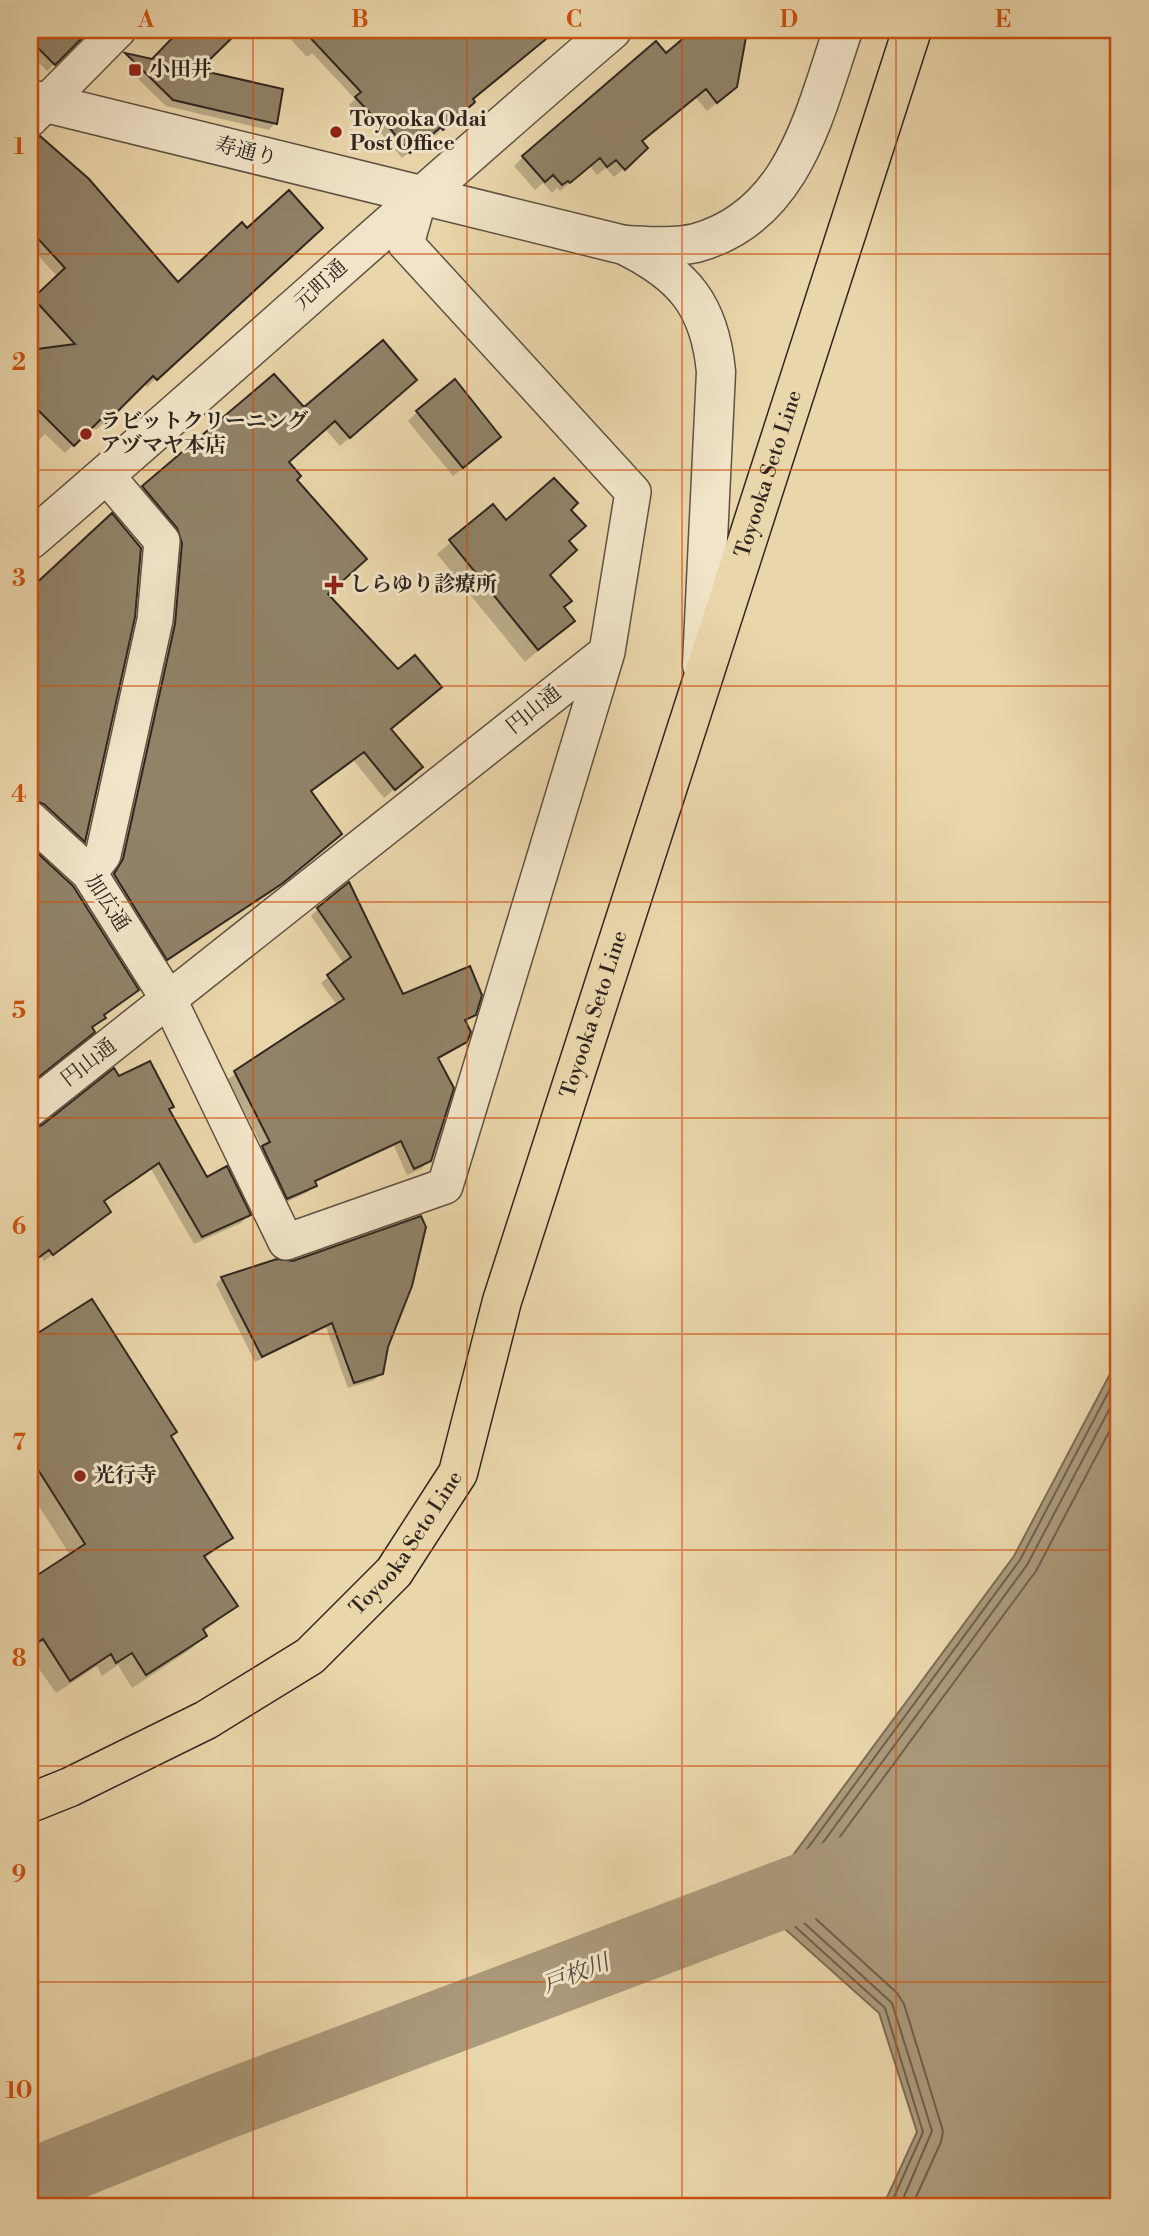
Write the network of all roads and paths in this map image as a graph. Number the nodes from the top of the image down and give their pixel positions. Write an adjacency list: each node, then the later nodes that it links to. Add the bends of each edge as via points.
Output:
1 (118, 30): 5 (street)
2 (612, 30): 6 (street, 元町通)
3 (843, 30): 7 (street, via 803,145 778,189 762,206 719,234 695,243)
4 (912, 30): 11 (main road, Toyooka Seto Line)
5 (34, 102): 6 (street, 寿通り)
6 (419, 195): 7 (street, 寿通り); 8 (street, 元町通); 10 (street, via 406,244 633,492)
7 (624, 245): 11 (street, via 663,267 687,288 703,314 714,352 716,393)
8 (106, 475): 9 (street, 元町通); 13 (street, via 162,541 155,620 138,701 103,855)
9 (30, 540)
10 (607, 652): 14 (street, 円山通); 14 (street, 加広通, via 445,1186 286,1242)
11 (701, 687): 16 (main road, Toyooka Seto Line, via 502,1301 458,1474 394,1572 310,1656 206,1720)
12 (30, 819): 13 (street, 加広通)
13 (89, 873): 14 (street, 加広通)
14 (169, 1000): 15 (street, 円山通)
15 (30, 1109)
16 (30, 1802)

